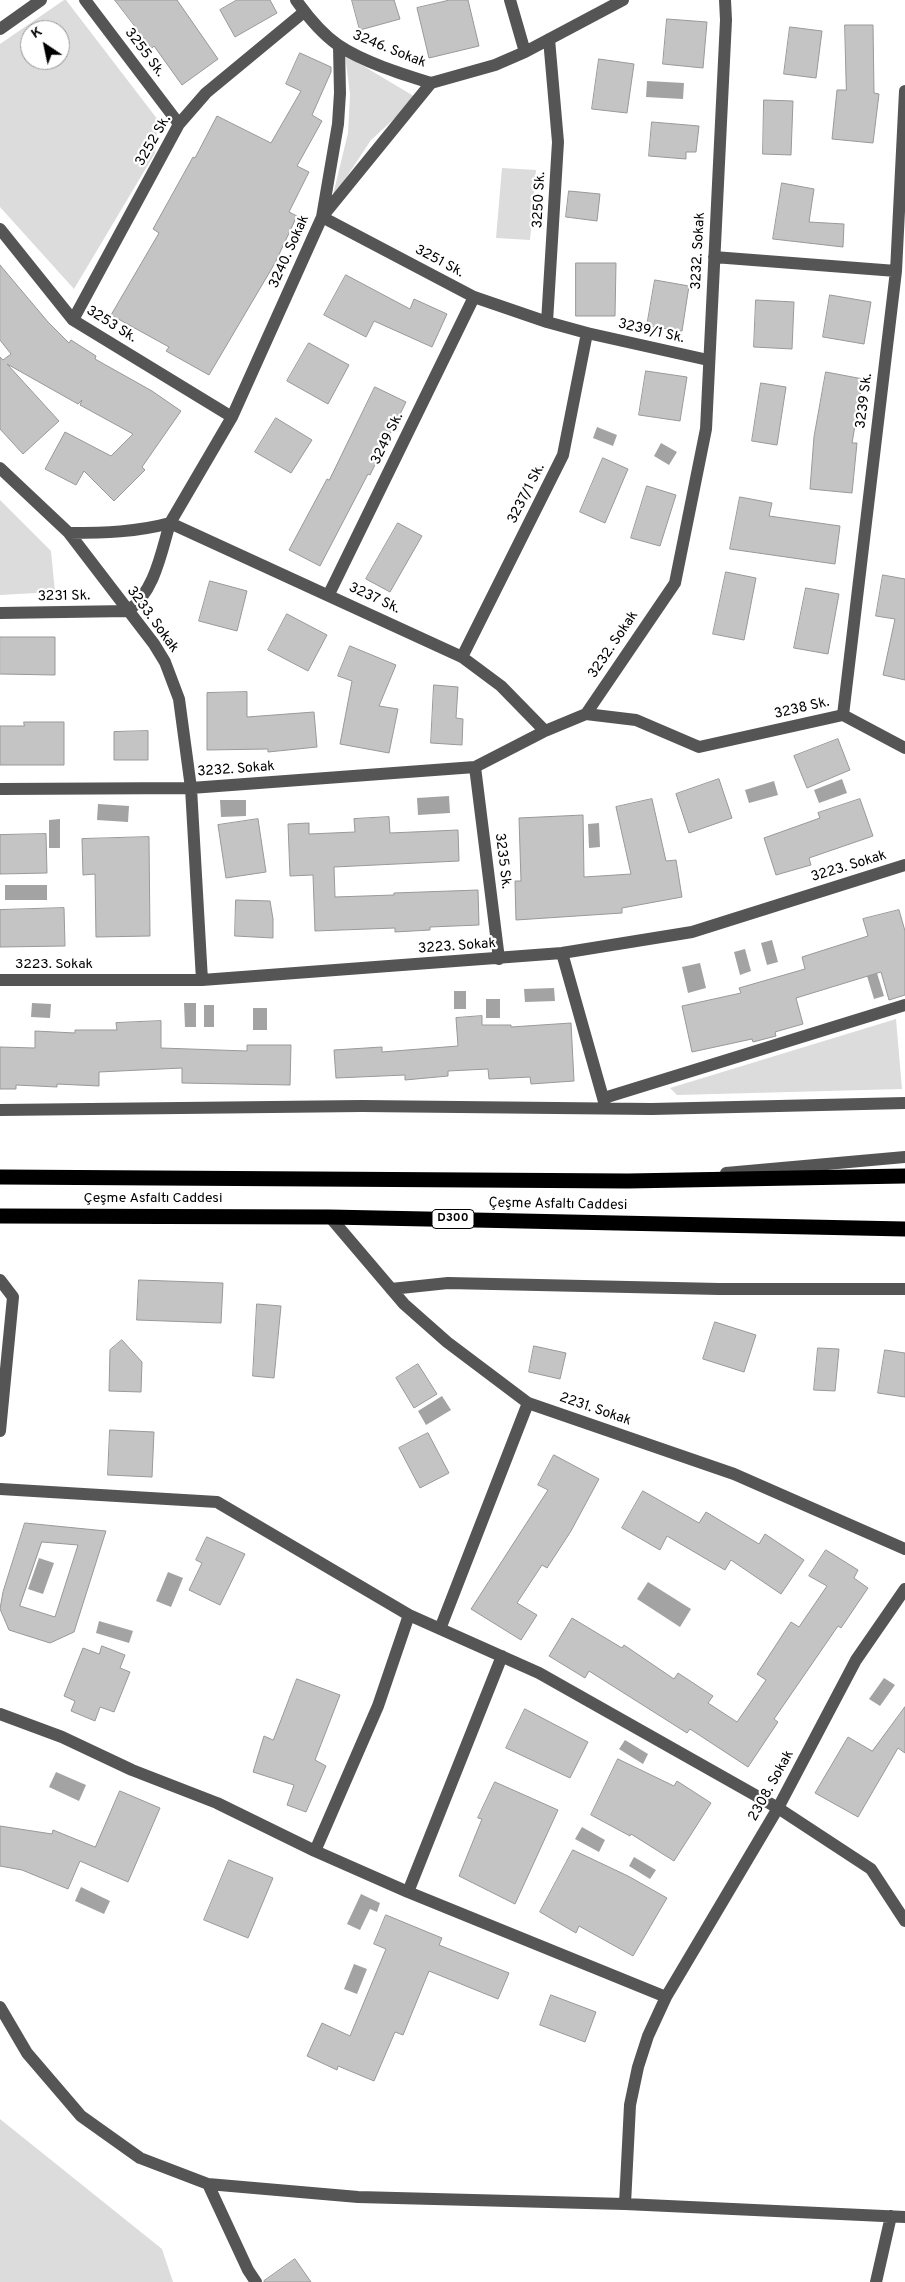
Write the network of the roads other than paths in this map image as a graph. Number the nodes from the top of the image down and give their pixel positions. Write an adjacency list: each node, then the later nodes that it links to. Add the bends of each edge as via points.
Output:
1 (41, 0): 8 (street)
2 (85, 0): 14 (street, 3255 Sk.)
3 (296, 0): 7 (street, 3246. Sokak)
4 (510, 0): 11 (street)
5 (623, 0): 9 (street)
6 (725, 0): 17 (street, 3232. Sokak)
7 (304, 12): 10 (street, 3246. Sokak); 14 (street, 3252 Sk., via 206,93)
8 (0, 29)
9 (549, 39): 11 (street); 21 (street, 3250 Sk., via 558,142)
10 (339, 46): 12 (street, 3246. Sokak); 15 (street, via 338,124)
11 (525, 52): 12 (street, via 495,65)
12 (431, 83): 15 (street, 3240. Sokak)
13 (905, 91): 18 (street, 3239 Sk.)
14 (179, 124): 20 (street, 3252 Sk.)
15 (322, 217): 19 (street, 3251 Sk.); 24 (street, 3240. Sokak)
16 (0, 228): 20 (street, 3253 Sk.)
17 (714, 256): 18 (street); 23 (street, 3232. Sokak)
18 (896, 271): 33 (street, 3239 Sk.)
19 (474, 297): 21 (street, 3251 Sk.); 28 (street, 3249 Sk.)
20 (74, 320): 24 (street, 3253 Sk.)
21 (547, 322): 22 (street)
22 (587, 333): 23 (street, 3239/1 Sk.); 31 (street, 3237/1 Sk., via 563,455)
23 (708, 360): 32 (street, 3232. Sokak, via 706,428 675,583)
24 (232, 417): 26 (street, 3240. Sokak)
25 (0, 468): 27 (street, 3233. Sokak)
26 (170, 523): 27 (street, via 126,532); 28 (street, 3237 Sk.); 29 (street, 3240. Sokak, via 151,584)
27 (69, 533): 29 (street, 3233. Sokak)
28 (329, 594): 31 (street, 3237 Sk.)
29 (128, 610): 30 (street, 3231 Sk.); 37 (street, 3233. Sokak, via 158,650 174,682)
30 (0, 614)
31 (462, 657): 34 (street, 3237 Sk., via 501,686)
32 (586, 714): 33 (street, 3238 Sk., via 636,720 699,747); 34 (street, 3232. Sokak)
33 (843, 715): 35 (street, 3238 Sk.)
34 (546, 731): 36 (street, 3232. Sokak)
35 (905, 748)
36 (475, 768): 37 (street, 3232. Sokak); 41 (street, 3235 Sk.)
37 (191, 788): 38 (street, 3232. Sokak); 43 (street, 3233. Sokak)
38 (0, 789)
39 (905, 865): 40 (street, 3223. Sokak, via 692,932)
40 (562, 953): 41 (street, 3223. Sokak); 45 (street)
41 (499, 959): 43 (street, 3223. Sokak)
42 (0, 980): 43 (street, 3223. Sokak)
43 (202, 980)
44 (905, 1005): 45 (street)
45 (604, 1103): 46 (street, via 652,1108); 47 (street)
46 (905, 1103)
47 (0, 1110)
48 (905, 1157): 51 (street)
49 (905, 1176): 51 (highway, Çeşme Asfaltı Caddesi)
50 (0, 1177): 51 (highway, Çeşme Asfaltı Caddesi)
51 (628, 1181)
52 (0, 1216): 53 (highway, Çeşme Asfaltı Caddesi / D300)
53 (330, 1216): 54 (highway, Çeşme Asfaltı Caddesi / D300); 56 (street, 2231. Sokak)
54 (905, 1229)
55 (0, 1280): 59 (street, via 13,1297)
56 (391, 1289): 57 (street, via 448,1283); 58 (street, 2231. Sokak, via 447,1342)
57 (905, 1289)
58 (528, 1403): 61 (street, 2231. Sokak, via 734,1474); 64 (street)
59 (0, 1431)
60 (0, 1489): 63 (street, via 217,1502)
61 (905, 1549)
62 (905, 1589): 67 (street, 2308. Sokak, via 856,1660)
63 (409, 1615): 64 (street); 68 (street, via 378,1706)
64 (440, 1629): 65 (street)
65 (502, 1656): 67 (street, via 540,1673); 69 (street)
66 (0, 1714): 68 (street, via 62,1737 132,1770 217,1804)
67 (778, 1808): 70 (street, via 871,1868); 71 (street, 2308. Sokak)
68 (314, 1851): 69 (street)
69 (408, 1892): 71 (street)
70 (905, 1921)
71 (666, 1997): 74 (street, 2308. Sokak, via 638,2067 630,2105)
72 (0, 2007): 73 (street, via 27,2053 81,2116 140,2158)
73 (208, 2184): 74 (street, via 358,2197); 77 (street)
74 (625, 2204): 75 (street)
75 (891, 2216): 76 (street); 78 (street)
76 (905, 2217)
77 (256, 2282)
78 (876, 2282)

